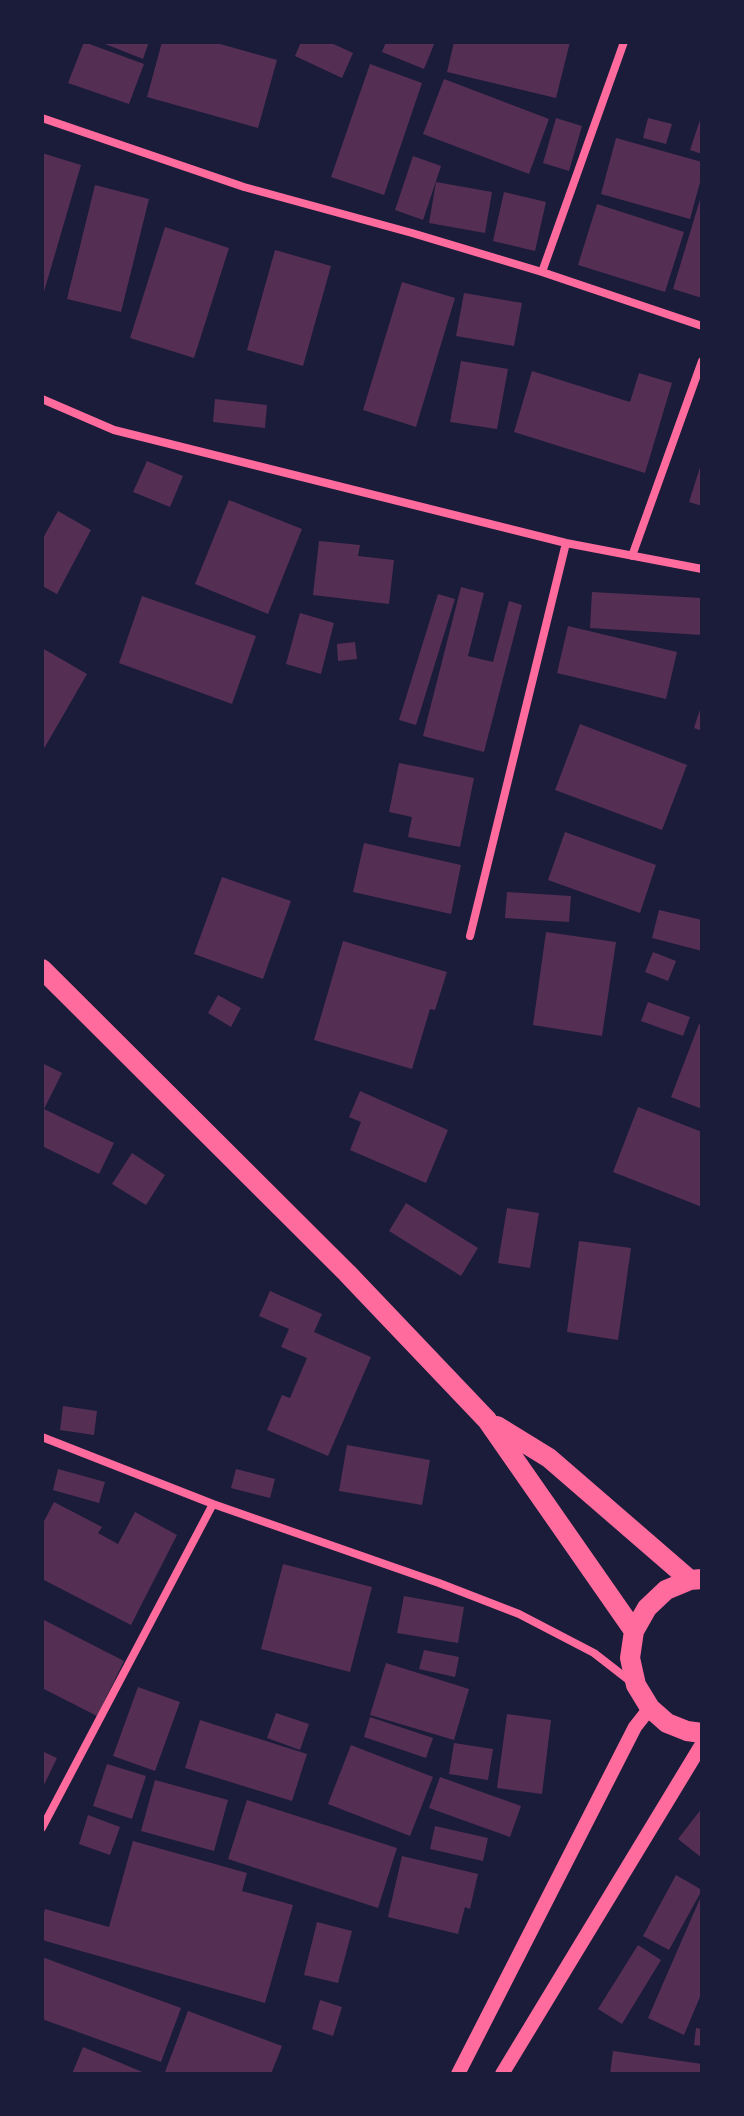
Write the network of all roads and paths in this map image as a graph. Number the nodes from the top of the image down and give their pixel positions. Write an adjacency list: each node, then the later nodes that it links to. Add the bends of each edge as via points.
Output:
1 (624, 42): 3 (street)
2 (42, 118): 3 (street, via 244,187)
3 (542, 272): 4 (street)
4 (702, 326)
5 (702, 361): 8 (street)
6 (42, 399): 7 (street, via 114,430)
7 (566, 543): 8 (street); 10 (street)
8 (632, 556): 9 (street)
9 (702, 569)
10 (470, 936)
11 (42, 969): 12 (main road, via 336,1261)
12 (487, 1420): 15 (main road, via 549,1458); 16 (main road)
13 (42, 1437): 14 (street)
14 (213, 1504): 17 (street, via 519,1614 594,1653); 21 (street)
15 (696, 1580): 16 (main road, via 666,1590)
16 (634, 1631): 17 (main road, via 630,1658)
17 (636, 1685): 18 (main road)
18 (650, 1708): 19 (main road, via 667,1723); 22 (street, via 635,1727)
19 (702, 1733)
20 (702, 1744): 23 (street)
21 (42, 1828)
22 (458, 2074)
23 (502, 2074)

